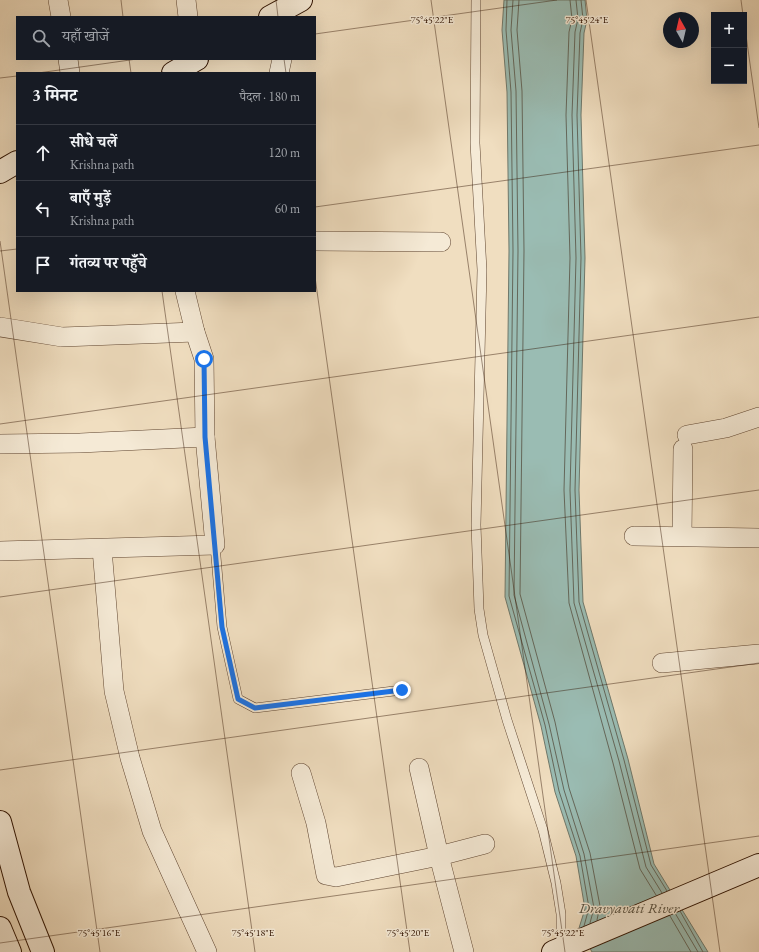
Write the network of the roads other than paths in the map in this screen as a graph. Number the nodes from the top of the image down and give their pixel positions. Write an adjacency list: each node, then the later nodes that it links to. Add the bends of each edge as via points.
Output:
1 (58, 0): 5 (street)
2 (186, 0): 6 (street)
3 (476, 0): 40 (lane, via 475,143 482,270 476,525 479,609 483,634 507,720 544,830 561,914)
4 (293, 6): 7 (street)
5 (61, 16)
6 (188, 16)
7 (272, 16)
8 (68, 60): 11 (street)
9 (195, 60): 12 (street)
10 (282, 60): 13 (street)
11 (70, 72)
12 (175, 72)
13 (279, 72)
14 (16, 163): 15 (street)
15 (0, 172)
16 (316, 241): 17 (street)
17 (441, 242)
18 (185, 292): 20 (street)
19 (0, 327): 20 (street, via 62,338)
20 (195, 332): 22 (street, via 204,359)
21 (759, 417): 25 (street, via 685,442)
22 (205, 437): 23 (street, via 80,444); 27 (street)
23 (0, 444)
24 (634, 536): 25 (street)
25 (682, 536): 26 (street)
26 (759, 538)
27 (215, 545): 28 (street); 32 (lane, via 222,627 238,699 255,708)
28 (102, 549): 29 (street); 43 (street, via 114,691 130,758 152,831)
29 (0, 551)
30 (759, 654): 31 (street)
31 (662, 663)
32 (402, 690)
33 (419, 768): 37 (street)
34 (302, 773): 37 (street, via 316,823 326,875 336,877)
35 (0, 822): 42 (street, via 19,892)
36 (485, 844): 37 (street)
37 (439, 856): 44 (street)
38 (759, 865): 40 (street)
39 (0, 928): 41 (street)
40 (561, 949)
41 (10, 952)
42 (44, 952)
43 (207, 952)
44 (464, 952)

